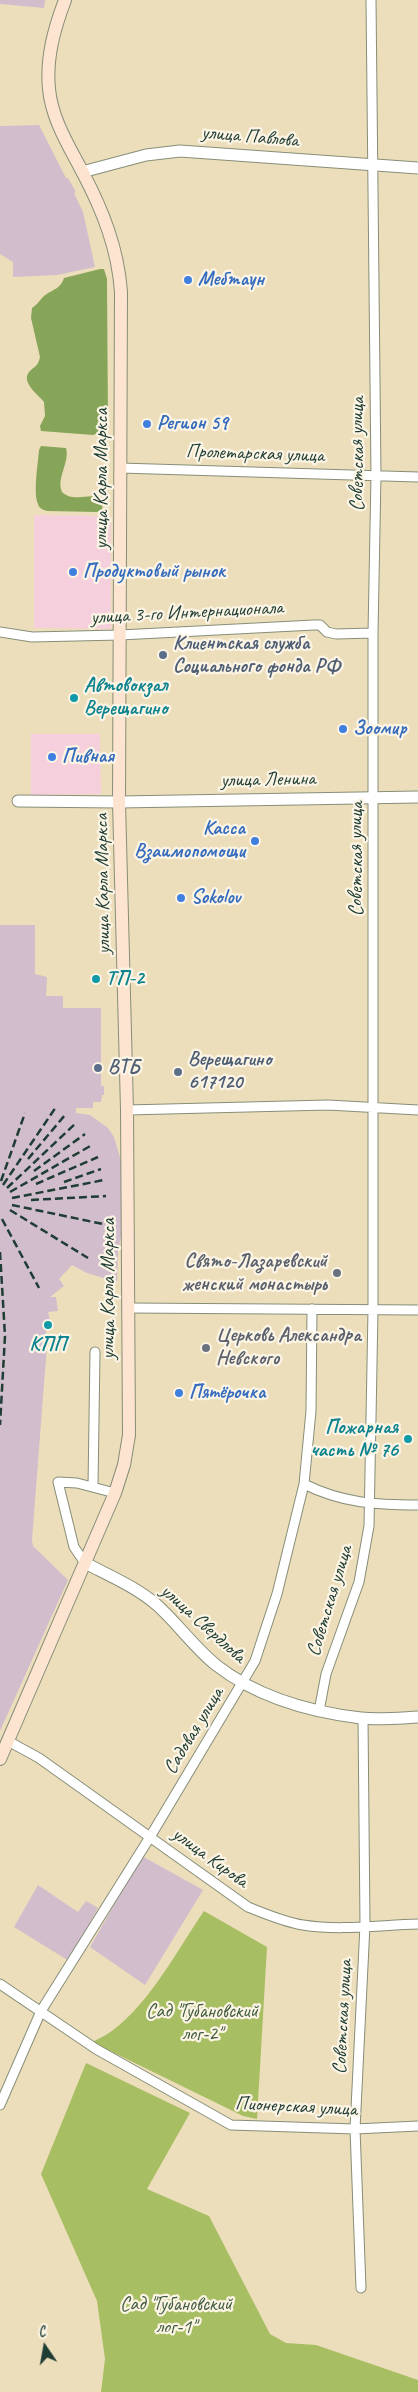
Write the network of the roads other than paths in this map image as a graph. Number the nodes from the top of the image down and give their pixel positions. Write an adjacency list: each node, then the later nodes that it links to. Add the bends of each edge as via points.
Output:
1 (65, 0): 5 (main road, улица Карла Маркса, via 50,54 49,90 66,143)
2 (371, 0): 3 (street, Советская улица)
3 (374, 166): 4 (street, улица Павлова); 5 (street, улица Павлова, via 180,150 146,155); 7 (street, Советская улица)
4 (418, 168)
5 (82, 172): 6 (main road, улица Карла Маркса, via 109,229 120,271)
6 (120, 468): 7 (street, Пролетарская улица); 11 (main road, улица Карла Маркса)
7 (376, 476): 8 (street, Пролетарская улица); 10 (street, Советская улица)
8 (418, 477)
9 (0, 632): 11 (street, улица 3-го Интернационала, via 32,637)
10 (373, 633): 11 (street, улица 3-го Интернационала, via 331,633 320,625 314,625); 12 (street, Советская улица)
11 (120, 635): 15 (main road, улица Карла Маркса)
12 (374, 796): 13 (street, улица Ленина); 15 (street, улица Ленина); 16 (street, Советская улица)
13 (418, 797)
14 (18, 801): 15 (street, улица Ленина)
15 (119, 802): 17 (main road, улица Карла Маркса)
16 (373, 1108): 17 (street, via 328,1105); 18 (street); 21 (street, Советская улица)
17 (127, 1110): 19 (main road, улица Карла Маркса)
18 (418, 1110)
19 (129, 1308): 20 (street); 26 (main road, улица Карла Маркса, via 129,1435)
20 (312, 1309): 21 (street); 24 (street, Садовая улица, via 311,1410)
21 (373, 1310): 22 (street); 27 (street, Советская улица)
22 (418, 1310)
23 (95, 1352): 25 (street)
24 (304, 1484): 27 (street, via 320,1492); 30 (street, Садовая улица, via 267,1631)
25 (93, 1486): 26 (street); 29 (street, via 58,1482 74,1547)
26 (116, 1493): 29 (main road, улица Карла Маркса)
27 (370, 1504): 28 (street); 31 (street, Советская улица, via 359,1582 326,1674)
28 (418, 1505)
29 (85, 1563): 30 (street, улица Свердлова, via 140,1592 157,1605 216,1665); 34 (main road, улица Карла Маркса)
30 (243, 1684): 31 (street, улица Свердлова); 36 (street, Садовая улица)
31 (319, 1711): 33 (street, улица Свердлова)
32 (418, 1717): 33 (street, улица Свердлова)
33 (362, 1718): 38 (street, Советская улица)
34 (8, 1741): 35 (main road, улица Карла Маркса); 36 (street, улица Кирова, via 39,1758)
35 (0, 1759)
36 (150, 1837): 38 (street, улица Кирова, via 248,1907 302,1925); 40 (street, Садовая улица)
37 (418, 1924): 38 (street, улица Кирова)
38 (365, 1925): 43 (street, Советская улица)
39 (0, 1984): 40 (street, Пионерская улица)
40 (41, 2011): 41 (street, Садовая улица); 43 (street, Пионерская улица, via 96,2049 231,2125)
41 (0, 2105)
42 (418, 2126): 43 (street, Пионерская улица)
43 (355, 2128): 44 (street, Советская улица)
44 (361, 2288)

